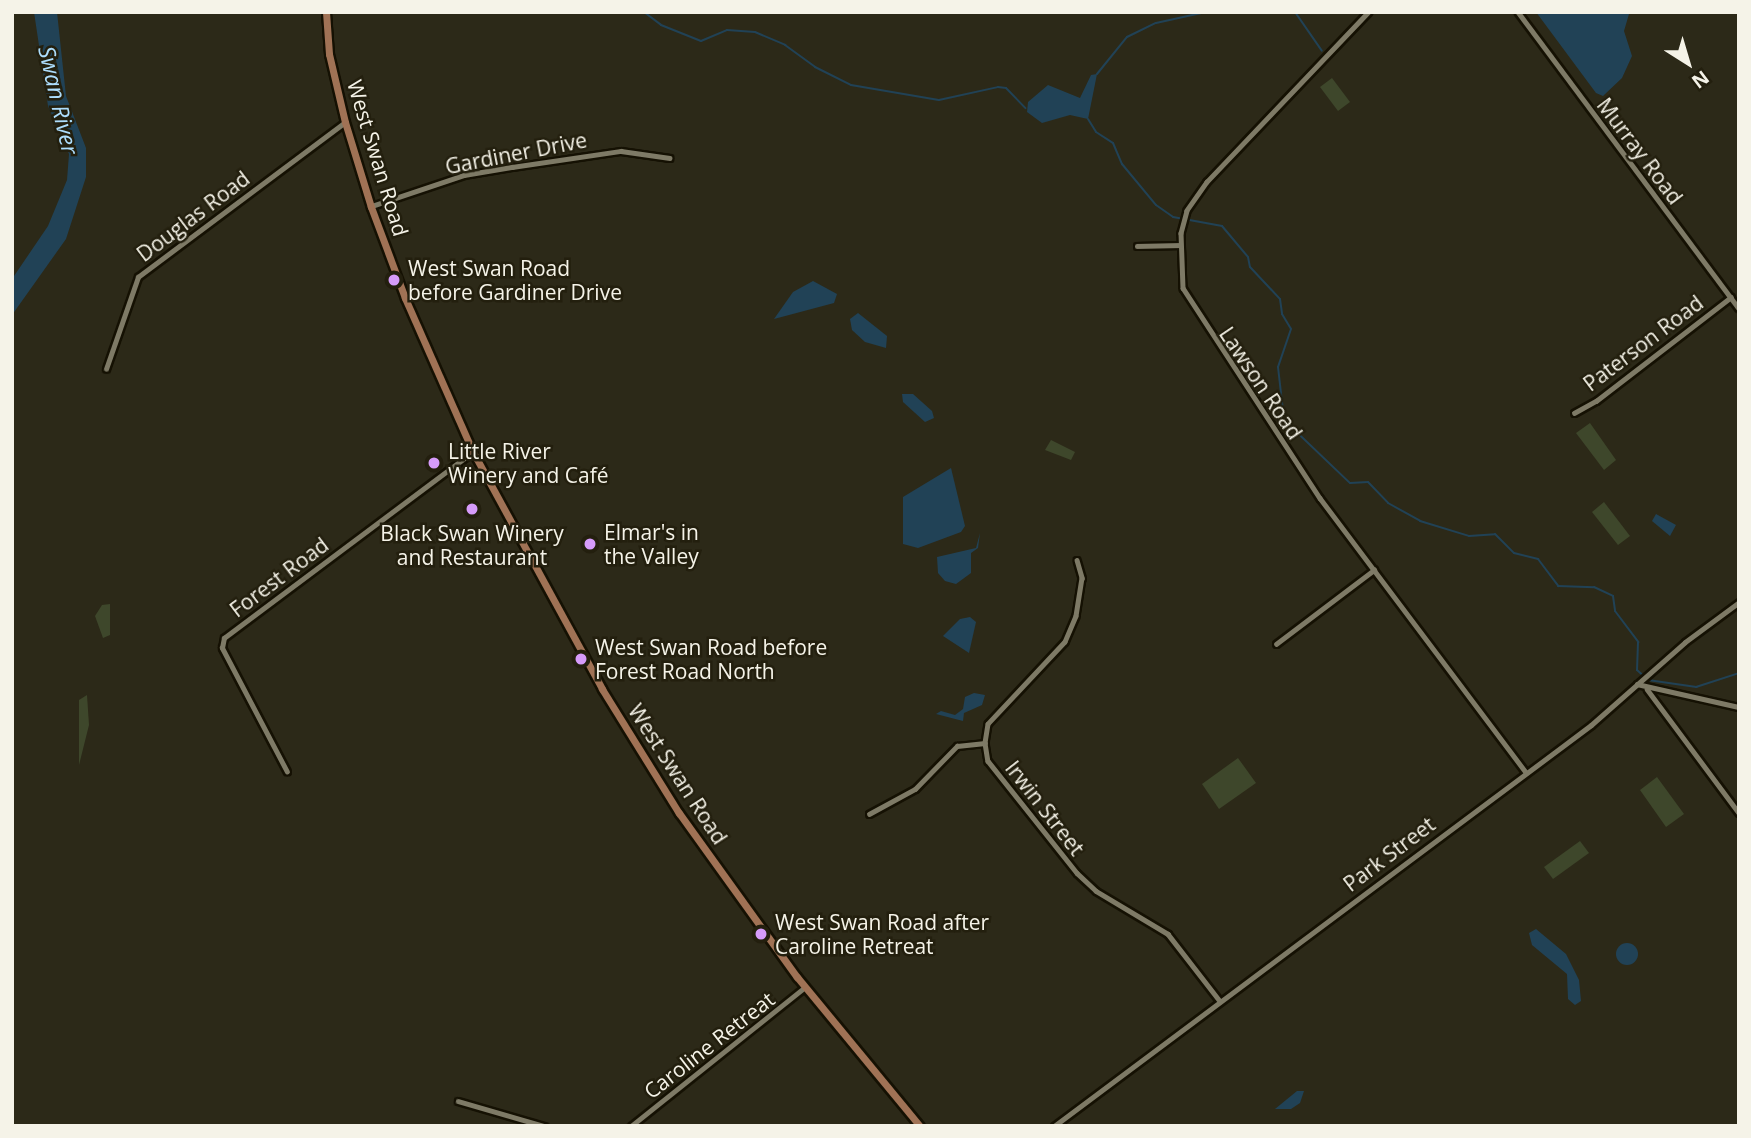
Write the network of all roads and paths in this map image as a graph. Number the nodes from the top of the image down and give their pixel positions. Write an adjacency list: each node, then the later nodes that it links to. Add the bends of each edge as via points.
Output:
1 (326, 12): 4 (main road, West Swan Road, via 329,54)
2 (1369, 12): 7 (street, Lawson Road, via 1207,182 1187,211)
3 (1518, 12): 9 (street, Murray Road)
4 (345, 122): 6 (main road, West Swan Road); 11 (street, Douglas Road, via 138,277)
5 (670, 158): 6 (street, Gardiner Drive, via 621,151 512,167 464,175)
6 (371, 206): 13 (main road, West Swan Road, via 405,298)
7 (1180, 245): 8 (street); 15 (street, Lawson Road, via 1183,288 1190,304)
8 (1137, 246)
9 (1731, 297): 10 (street, Murray Road); 12 (street, Paterson Road)
10 (1739, 308)
11 (106, 369)
12 (1574, 413)
13 (473, 452): 22 (street, Forest Road, via 224,638 222,648); 26 (main road, West Swan Road, via 679,813)
14 (1077, 560): 21 (street, via 1080,591 1065,642 1000,708 988,724)
15 (1374, 570): 17 (street); 23 (street, Lawson Road)
16 (1739, 602): 18 (street, Park Street)
17 (1276, 644)
18 (1637, 683): 19 (street); 23 (street, Park Street, via 1591,725)
19 (1647, 689): 20 (street); 24 (street)
20 (1739, 707)
21 (985, 743): 25 (street, via 957,746 915,789); 27 (street, Irwin Street, via 988,761 1000,780 1077,873 1096,891 1168,934)
22 (287, 772)
23 (1526, 772): 27 (street, Park Street)
24 (1739, 813)
25 (869, 814)
26 (805, 987): 30 (street, Caroline Retreat); 31 (main road, West Swan Road)
27 (1220, 1001): 32 (street, Park Street)
28 (458, 1101): 29 (street)
29 (544, 1126)
30 (631, 1126)
31 (920, 1126)
32 (1054, 1126)

